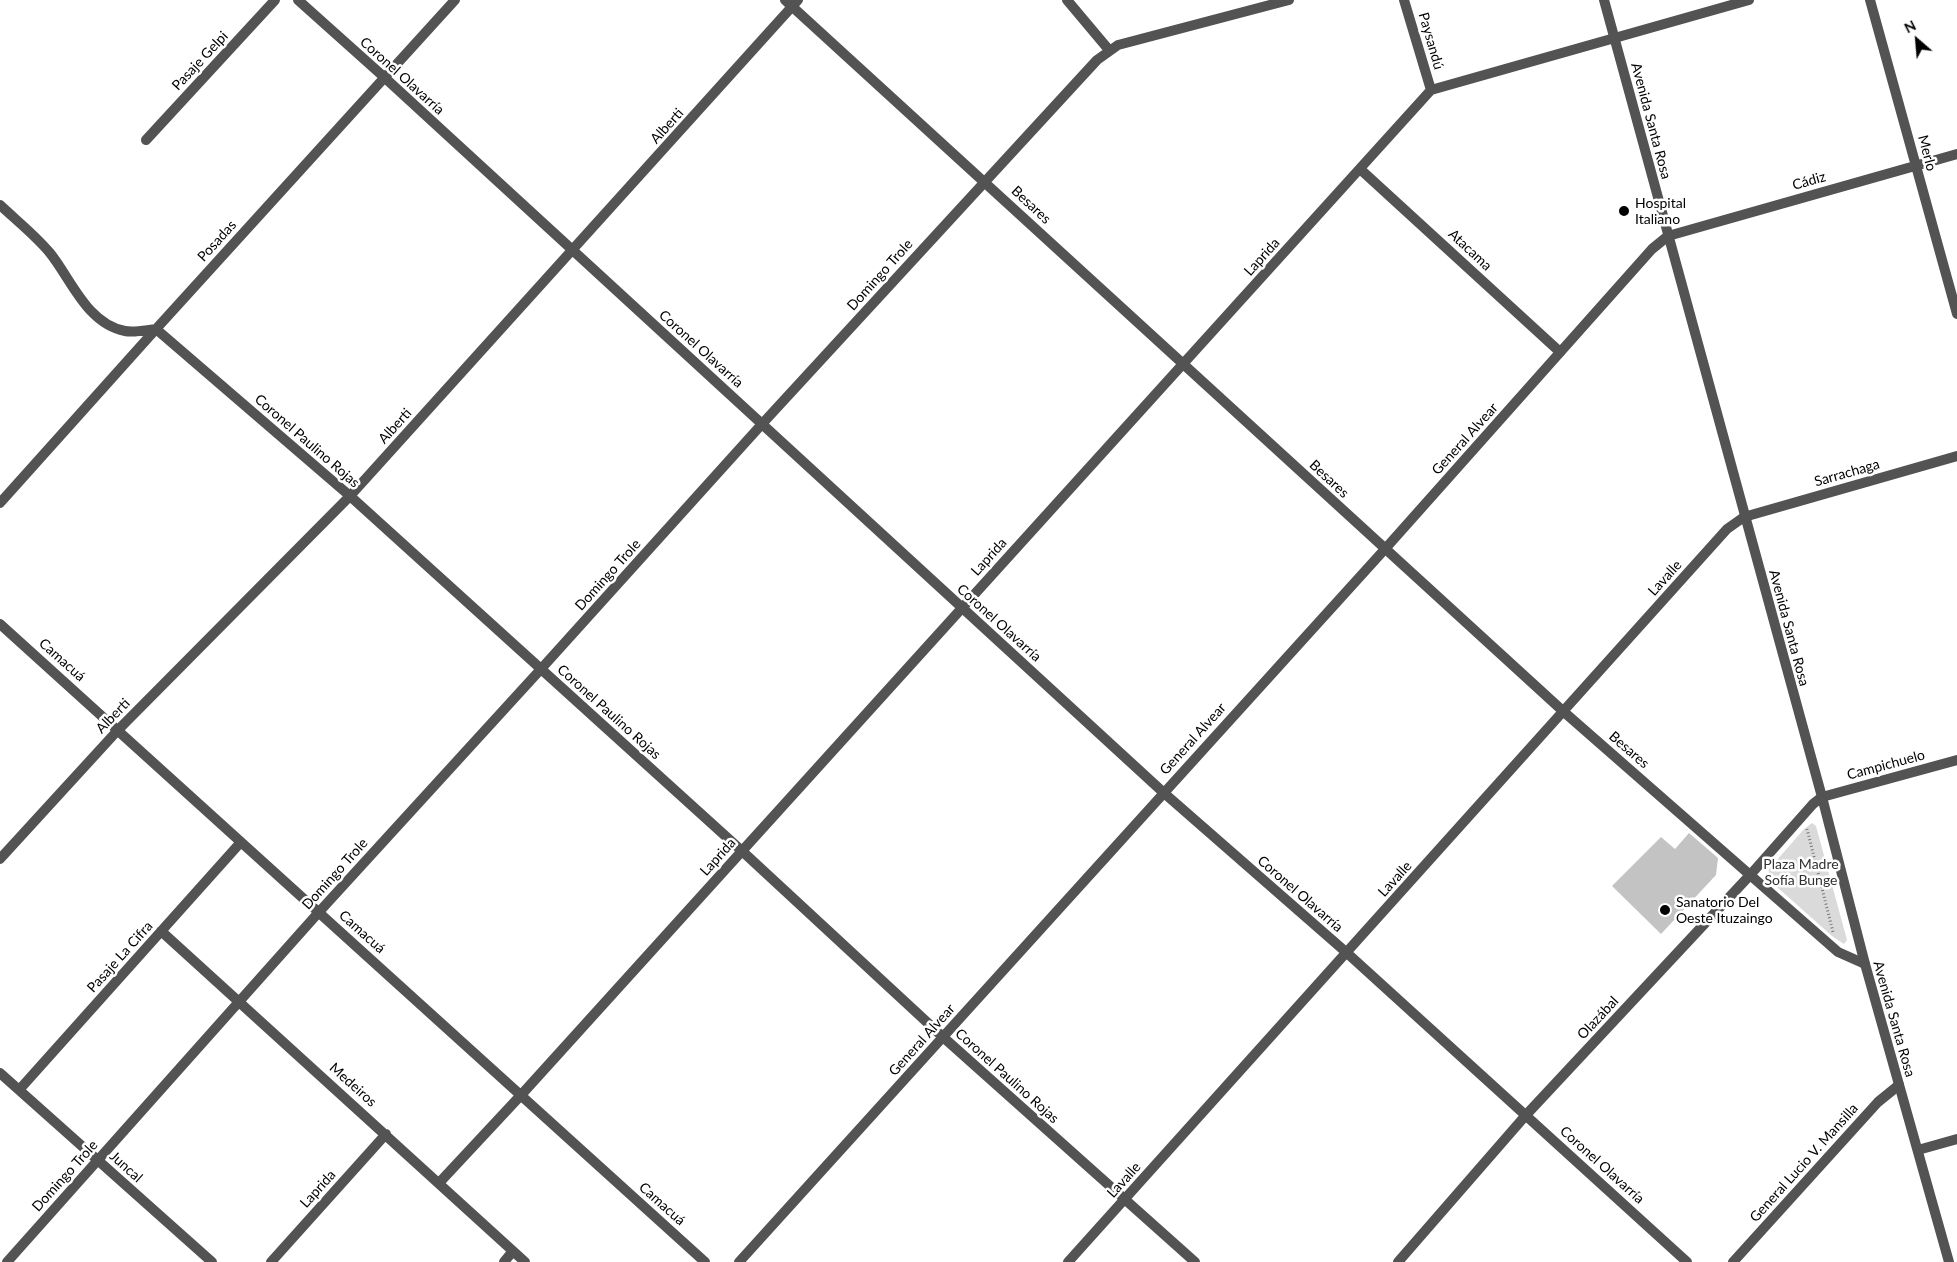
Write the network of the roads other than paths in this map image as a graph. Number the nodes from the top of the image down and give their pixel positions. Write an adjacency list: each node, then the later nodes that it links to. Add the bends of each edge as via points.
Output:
1 (275, 0): 15 (street, Pasaje Gelpi)
2 (298, 0): 13 (street, Coronel Olavarría)
3 (455, 0): 13 (street, Posadas)
4 (1068, 0): 12 (street)
5 (1289, 0): 12 (street, Domingo Trole)
6 (1404, 0): 14 (street, Paysandú)
7 (1604, 0): 11 (street, Avenida Santa Rosa)
8 (1749, 0): 11 (street)
9 (1870, 0): 17 (street, Merlo)
10 (792, 2): 19 (street, Besares); 22 (street, Alberti)
11 (1614, 39): 14 (street); 21 (street, Avenida Santa Rosa)
12 (1109, 50): 19 (street, Domingo Trole, via 1096,60)
13 (384, 77): 22 (street, Coronel Olavarría); 24 (street, Posadas)
14 (1430, 90): 18 (street, Laprida)
15 (146, 140)
16 (1957, 154): 17 (street, Cádiz)
17 (1916, 165): 21 (street, Cádiz); 23 (street, Merlo)
18 (1360, 169): 25 (street, Atacama); 26 (street, Laprida)
19 (984, 181): 26 (street, Besares); 27 (street, Domingo Trole)
20 (0, 205): 24 (street, via 50,254 82,301 97,316 125,331)
21 (1668, 236): 25 (street, General Alvear, via 1652,249); 31 (street, Avenida Santa Rosa)
22 (573, 251): 27 (street, Coronel Olavarría); 29 (street, Alberti)
23 (1957, 314)
24 (156, 329): 29 (street, Coronel Paulino Rojas); 30 (street, Posadas)
25 (1560, 352): 32 (street, General Alvear)
26 (1183, 364): 32 (street, Besares); 33 (street, Laprida)
27 (762, 424): 33 (street, Coronel Olavarría); 35 (street, Domingo Trole)
28 (1957, 456): 31 (street, Sarrachaga)
29 (350, 496): 35 (street, Coronel Paulino Rojas); 37 (street, Alberti)
30 (0, 503)
31 (1744, 517): 36 (street, Lavalle, via 1727,529); 40 (street, Avenida Santa Rosa)
32 (1385, 549): 36 (street, Besares); 39 (street, General Alvear)
33 (962, 608): 39 (street, Coronel Olavarría); 42 (street, Laprida)
34 (0, 624): 37 (street, Camacuá)
35 (541, 669): 42 (street, Coronel Paulino Rojas); 45 (street, Domingo Trole)
36 (1564, 712): 44 (street, Besares); 47 (street, Lavalle)
37 (118, 730): 41 (street, Camacuá); 43 (street, Alberti)
38 (1957, 760): 40 (street, Campichuelo)
39 (1164, 792): 47 (street, Coronel Olavarría); 50 (street, General Alvear)
40 (1822, 797): 44 (street, Olazábal); 48 (street, Avenida Santa Rosa)
41 (241, 842): 45 (street, Camacuá); 46 (street, Pasaje La Cifra)
42 (742, 851): 50 (street, Coronel Paulino Rojas); 54 (street, Laprida)
43 (0, 859)
44 (1751, 874): 48 (street, Besares, via 1838,952); 55 (street, Olazábal)
45 (318, 912): 49 (street, Domingo Trole); 54 (street, Camacuá)
46 (162, 931): 49 (street, Medeiros); 53 (street, Pasaje La Cifra)
47 (1347, 953): 55 (street, Coronel Olavarría); 61 (street, Lavalle)
48 (1865, 964): 52 (street, Avenida Santa Rosa)
49 (240, 1001): 56 (street, Medeiros); 59 (street, Domingo Trole)
50 (943, 1037): 61 (street, Coronel Paulino Rojas); 69 (street, General Alvear)
51 (0, 1073): 53 (street, Juncal)
52 (1899, 1085): 58 (street, Avenida Santa Rosa); 74 (street, General Lucio V. Mansilla, via 1878,1102)
53 (19, 1090): 59 (street, Juncal)
54 (522, 1094): 60 (street, Laprida); 68 (street, Camacuá)
55 (1526, 1115): 72 (street, Olazábal); 73 (street, Coronel Olavarría)
56 (386, 1134): 60 (street, Medeiros); 65 (street, Laprida)
57 (1957, 1139): 58 (street)
58 (1918, 1150): 75 (street, Avenida Santa Rosa)
59 (97, 1161): 63 (street, Domingo Trole); 64 (street, Juncal)
60 (440, 1183): 62 (street, Medeiros)
61 (1125, 1199): 70 (street, Lavalle); 71 (street, Coronel Paulino Rojas)
62 (513, 1252): 66 (street); 67 (street, Medeiros)
63 (6, 1262)
64 (212, 1262)
65 (271, 1262)
66 (504, 1262)
67 (525, 1262)
68 (705, 1262)
69 (739, 1262)
70 (1068, 1262)
71 (1195, 1262)
72 (1398, 1262)
73 (1687, 1262)
74 (1733, 1262)
75 (1949, 1262)

